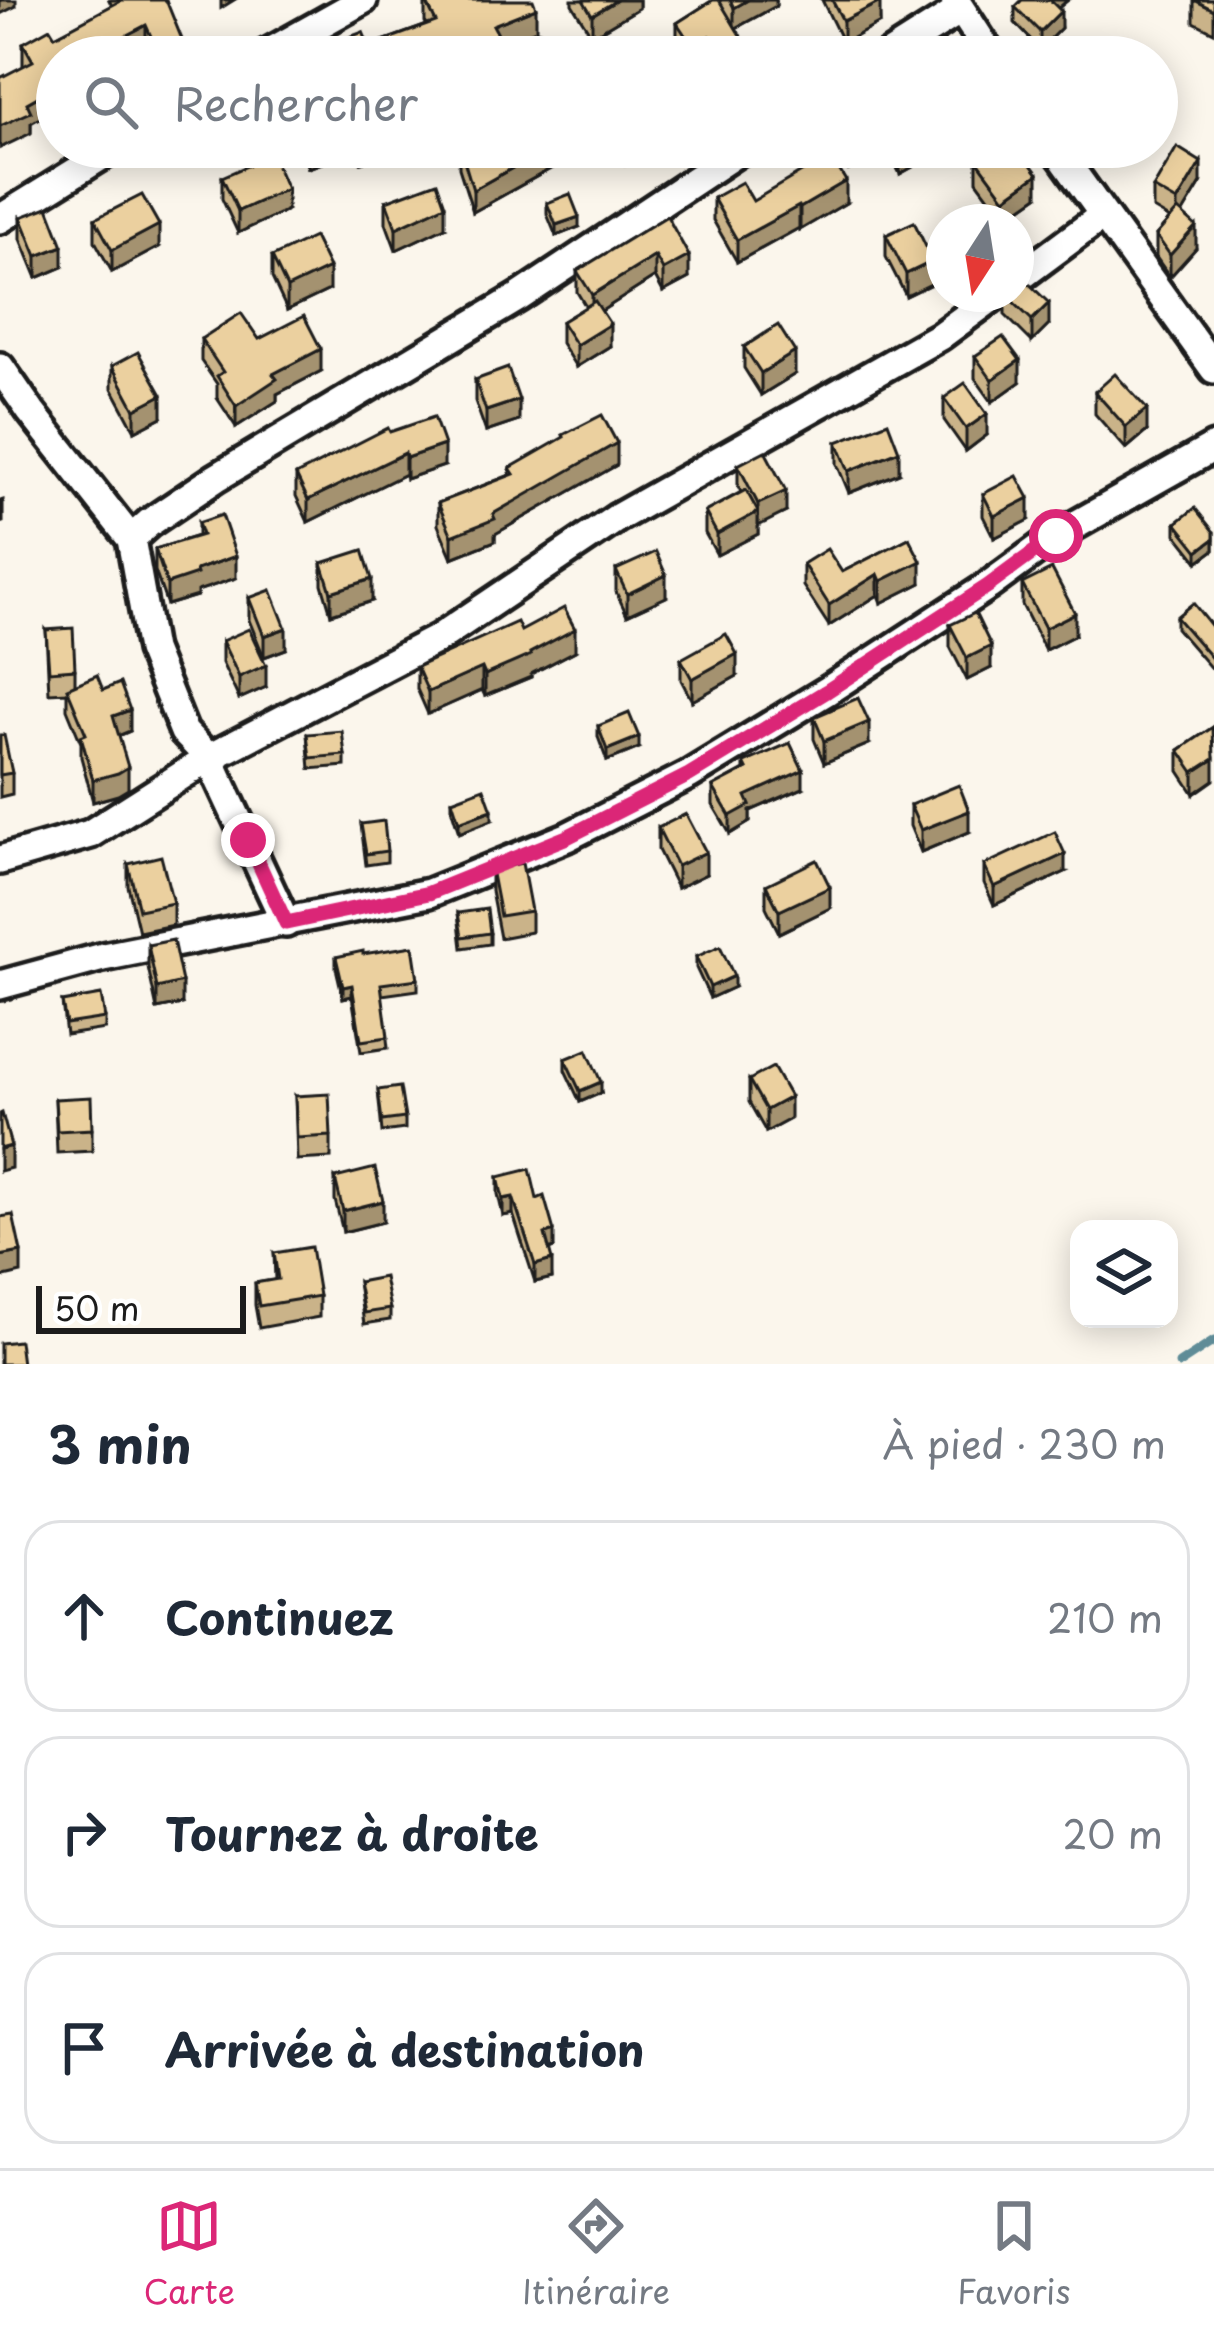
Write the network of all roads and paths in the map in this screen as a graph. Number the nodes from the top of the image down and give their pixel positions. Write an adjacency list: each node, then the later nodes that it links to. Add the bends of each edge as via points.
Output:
1 (363, 0): 3 (street)
2 (957, 5): 4 (street); 5 (street)
3 (299, 36)
4 (915, 36)
5 (978, 36)
6 (82, 168): 10 (street)
7 (713, 168): 16 (street)
8 (1069, 168): 9 (street)
9 (1102, 216): 11 (street); 14 (street)
10 (0, 219)
11 (1034, 267)
12 (973, 312): 17 (street, via 617,518 439,638)
13 (0, 367): 16 (street)
14 (1214, 369)
15 (1214, 447): 19 (street, via 1056,536 768,727 608,817 429,893)
16 (131, 539): 17 (street, via 152,650 184,732)
17 (209, 758): 18 (street, via 90,834); 19 (street)
18 (0, 860)
19 (286, 923): 20 (street)
20 (0, 985)

